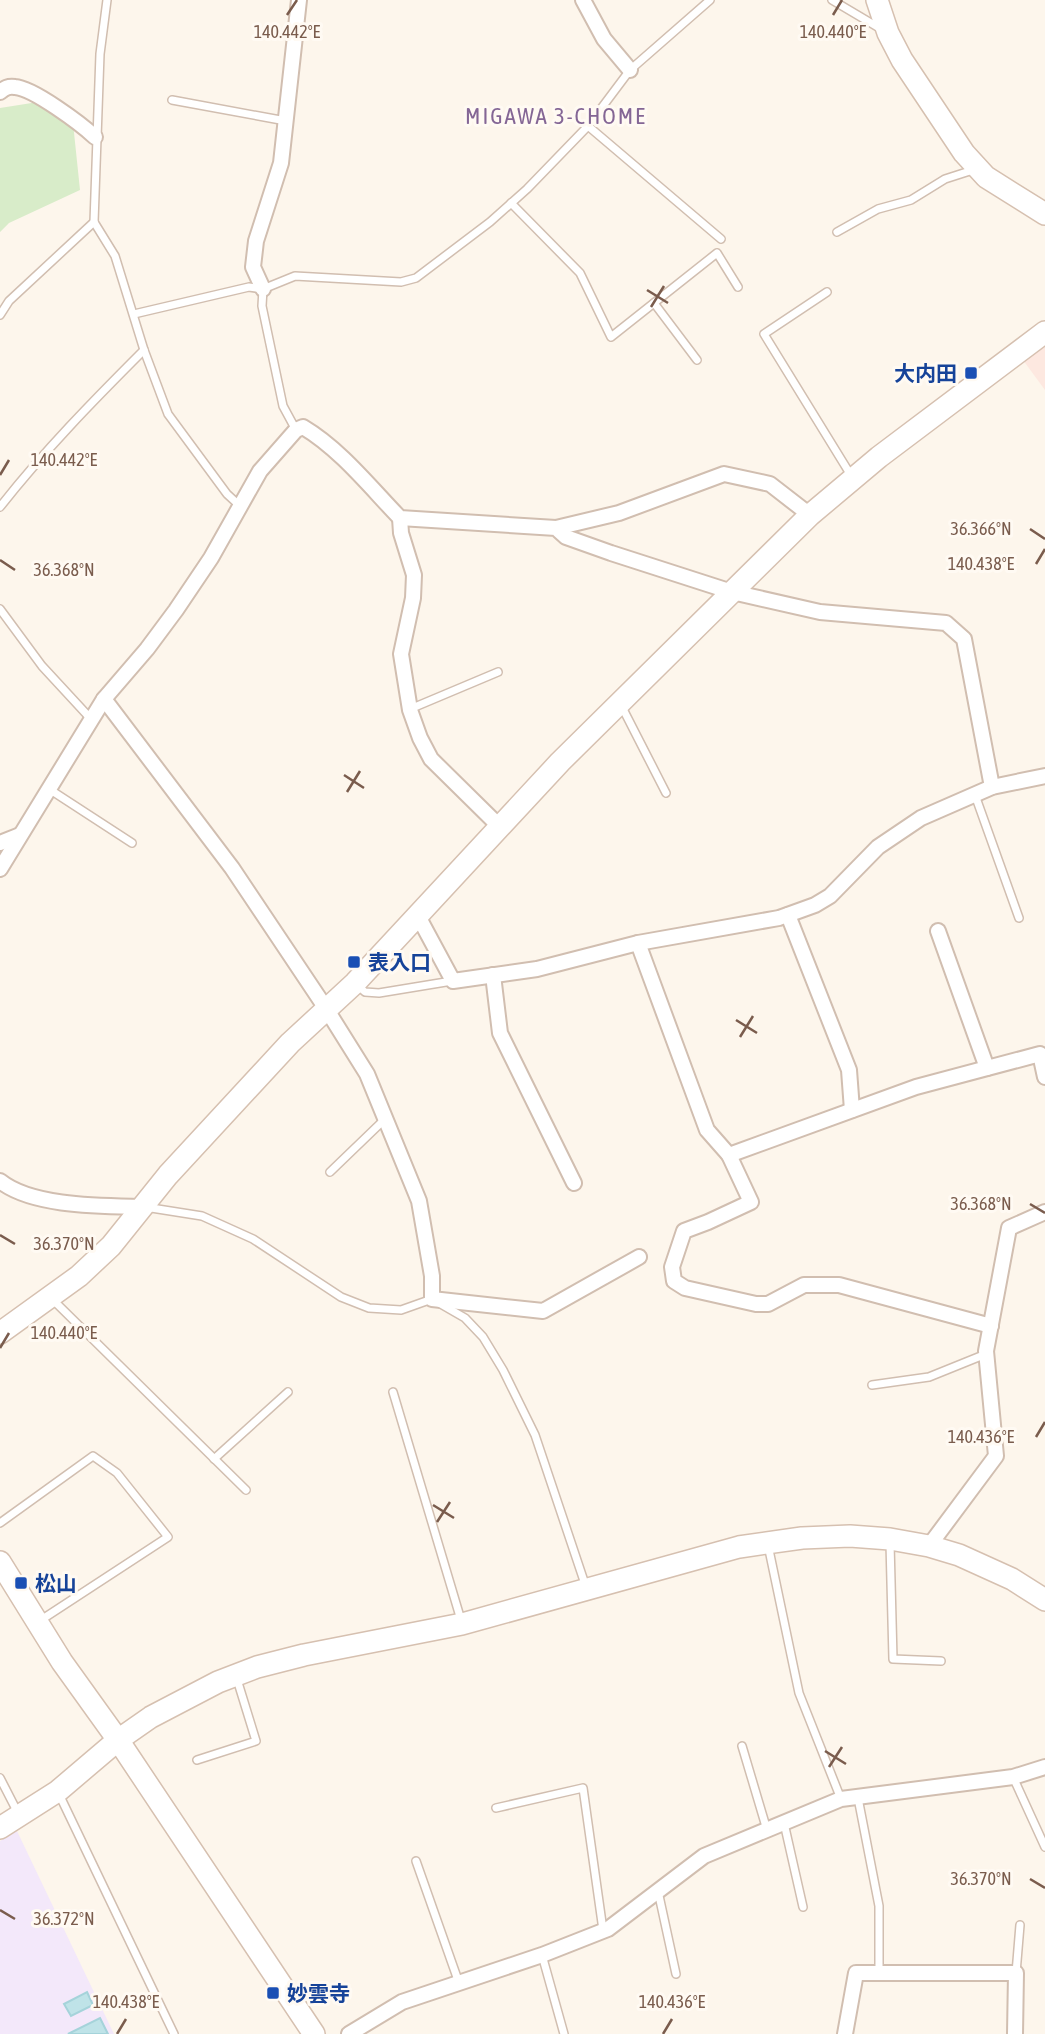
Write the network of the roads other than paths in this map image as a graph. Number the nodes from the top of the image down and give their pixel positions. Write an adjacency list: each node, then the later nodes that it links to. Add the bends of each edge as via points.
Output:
1 (107, 0): 13 (lane)
2 (299, 0): 11 (street)
3 (583, 0): 8 (street, via 604,39)
4 (710, 0): 8 (lane)
5 (832, 0): 7 (lane)
6 (877, 0): 7 (street)
7 (888, 33): 14 (street)
8 (630, 70): 12 (lane)
9 (0, 92): 13 (street, via 18,87 77,121)
10 (172, 100): 11 (lane)
11 (286, 121): 21 (street, via 277,176 256,241 253,267)
12 (588, 125): 15 (lane); 19 (lane)
13 (95, 137): 17 (lane)
14 (977, 169): 16 (street); 18 (lane, via 945,179 911,200 878,209)
15 (512, 203): 21 (lane, via 416,278 401,282 295,276); 23 (lane, via 580,273 611,338)
16 (1045, 214)
17 (94, 222): 24 (lane, via 115,256); 25 (lane, via 9,301)
18 (837, 232)
19 (721, 239)
20 (738, 287): 23 (lane, via 717,253)
21 (263, 289): 24 (lane, via 249,287); 29 (lane, via 262,306 283,406)
22 (827, 292): 30 (lane, via 764,334)
23 (654, 303): 28 (lane)
24 (134, 314): 27 (lane)
25 (0, 315)
26 (1045, 332): 30 (street)
27 (144, 350): 31 (lane, via 168,414); 32 (lane)
28 (697, 360)
29 (296, 430): 31 (street, via 260,471); 34 (street, via 303,427 314,434)
30 (852, 478): 33 (street)
31 (240, 506): 39 (street, via 176,610)
32 (0, 507)
33 (810, 515): 35 (street, via 770,484 724,474 619,513); 36 (street)
34 (400, 518): 35 (street); 41 (street, via 414,575 401,654)
35 (556, 528): 36 (street, via 565,537)
36 (732, 592): 40 (street); 44 (street, via 820,612 946,623 964,639)
37 (0, 609): 42 (lane, via 41,666)
38 (498, 672): 41 (lane)
39 (104, 699): 42 (street); 61 (street, via 232,869)
40 (620, 703): 46 (lane); 48 (street)
41 (410, 710): 48 (street, via 431,760)
42 (92, 719): 45 (street)
43 (1045, 776): 44 (street)
44 (992, 788): 47 (street)
45 (48, 789): 49 (street); 51 (lane)
46 (666, 793)
47 (975, 795): 53 (street, via 921,818 878,847 830,896); 55 (lane)
48 (499, 826): 54 (street)
49 (20, 835): 50 (street); 52 (street)
50 (0, 843)
51 (132, 843)
52 (0, 869)
53 (788, 915): 57 (street); 64 (street, via 849,1070)
54 (418, 916): 59 (street); 60 (street)
55 (1019, 918)
56 (939, 932): 62 (street)
57 (638, 943): 58 (street, via 537,969); 66 (street, via 707,1130)
58 (492, 975): 59 (street); 69 (street, via 500,1033)
59 (453, 981): 60 (lane, via 379,993 365,992)
60 (355, 983): 61 (street)
61 (327, 1010): 65 (street, via 367,1074); 70 (street, via 221,1116)
62 (987, 1068): 63 (street, via 1040,1055); 64 (street)
63 (1045, 1077)
64 (852, 1110): 66 (street)
65 (384, 1119): 67 (lane); 74 (street, via 419,1201)
66 (729, 1155): 75 (street, via 751,1202 684,1231 672,1268 674,1281 685,1288 756,1304 768,1304 804,1285 839,1285)
67 (330, 1172)
68 (0, 1181): 70 (street, via 25,1194 82,1205)
69 (574, 1182)
70 (143, 1207): 73 (street, via 95,1262); 74 (lane, via 201,1216 253,1239 341,1297 369,1308 401,1310)
71 (1045, 1212): 75 (street, via 1009,1228)
72 (639, 1257): 74 (street, via 543,1311)
73 (50, 1297): 76 (street); 81 (lane)
74 (432, 1299): 88 (lane, via 465,1318 503,1370 535,1435)
75 (991, 1326): 77 (street)
76 (0, 1333)
77 (986, 1354): 78 (lane, via 929,1377); 86 (street, via 996,1456)
78 (872, 1385)
79 (288, 1392): 81 (lane)
80 (393, 1392): 91 (lane)
81 (214, 1459): 82 (lane)
82 (246, 1490)
83 (0, 1523): 90 (lane, via 93,1456 117,1473 168,1537)
84 (890, 1539): 85 (street, via 850,1536); 86 (street); 92 (lane, via 892,1659)
85 (768, 1543): 88 (street, via 739,1547); 102 (lane, via 799,1693)
86 (929, 1546): 89 (street, via 984,1565)
87 (0, 1562): 90 (street)
88 (587, 1591): 91 (street)
89 (1045, 1600)
90 (37, 1623): 94 (street)
91 (462, 1624): 93 (street, via 304,1655)
92 (941, 1661)
93 (236, 1675): 94 (street, via 178,1702); 96 (lane, via 256,1741)
94 (118, 1740): 100 (street); 120 (street)
95 (742, 1746): 107 (lane)
96 (197, 1760)
97 (1045, 1767): 98 (street)
98 (1013, 1777): 101 (street); 108 (lane)
99 (0, 1778): 104 (lane)
100 (58, 1791): 104 (street); 119 (lane)
101 (858, 1797): 102 (street); 115 (lane, via 879,1906)
102 (842, 1799): 105 (street)
103 (496, 1808): 113 (lane, via 583,1788)
104 (20, 1817): 106 (street)
105 (784, 1823): 107 (street); 111 (lane)
106 (0, 1828)
107 (767, 1830): 110 (street, via 704,1856)
108 (1045, 1847)
109 (416, 1861): 118 (lane)
110 (658, 1891): 113 (street); 117 (lane)
111 (803, 1907)
112 (1020, 1925): 116 (lane)
113 (603, 1930): 114 (street)
114 (542, 1955): 118 (street); 122 (lane)
115 (879, 1973): 116 (street); 123 (street, via 856,1973)
116 (1016, 1973): 124 (street)
117 (676, 1974)
118 (459, 1983): 121 (street, via 402,2002)
119 (174, 2034)
120 (314, 2034)
121 (349, 2034)
122 (564, 2034)
123 (845, 2034)
124 (1014, 2034)

